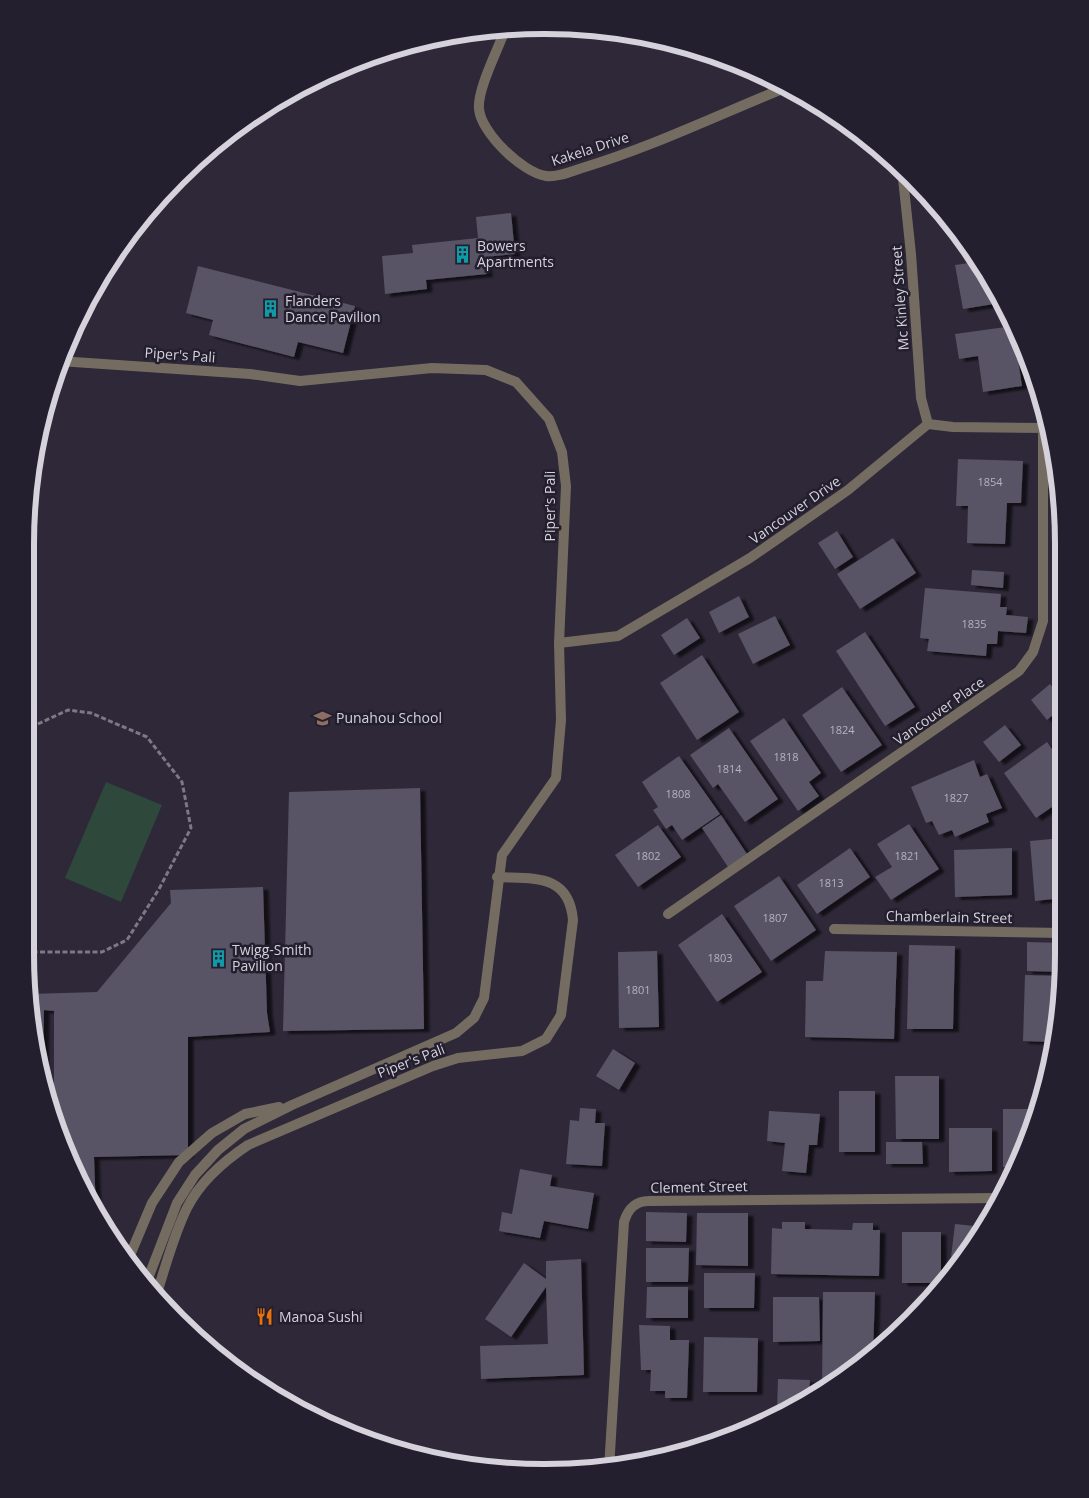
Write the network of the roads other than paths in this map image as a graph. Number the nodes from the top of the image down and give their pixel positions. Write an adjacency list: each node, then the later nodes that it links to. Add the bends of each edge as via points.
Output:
1 (503, 36): 2 (street, Kakela Drive, via 480,95 479,111 494,138 509,154 533,172 548,177 606,161)
2 (778, 91)
3 (903, 180): 5 (street, Mc Kinley Street, via 921,398)
4 (68, 362): 8 (street, Piper's Pali, via 250,374 300,381 432,368 478,370 501,374 516,382 549,419 562,452 566,486)
5 (928, 424): 6 (street); 8 (street, Vancouver Drive, via 848,490 750,558 618,636)
6 (1041, 428)
7 (1045, 444): 10 (street, Vancouver Place, via 1043,621 1033,652 1019,671)
8 (559, 643): 9 (street, Piper's Pali, via 561,720 556,778 502,855)
9 (497, 878): 13 (street, Piper's Pali, via 484,998 474,1018 456,1033); 17 (street, Piper's Pali, via 547,880 562,891 571,908 573,920 561,1015 551,1034 528,1049 458,1058 433,1066 248,1145 229,1157 186,1208)
10 (668, 914)
11 (834, 929): 12 (street, Chamberlain Street)
12 (1055, 933)
13 (292, 1104): 15 (street, via 245,1114 212,1133 179,1162 152,1202); 16 (street, Piper's Pali, via 244,1129 195,1175 177,1203)
14 (993, 1198): 18 (street, Clement Street, via 638,1203 626,1214 624,1222)
15 (131, 1253)
16 (149, 1276)
17 (158, 1288)
18 (610, 1460)

